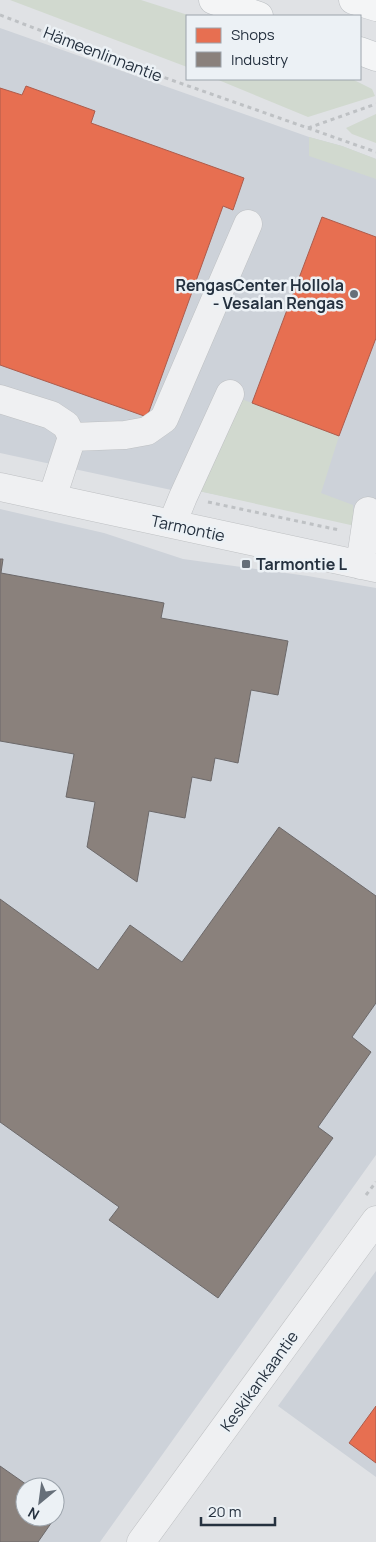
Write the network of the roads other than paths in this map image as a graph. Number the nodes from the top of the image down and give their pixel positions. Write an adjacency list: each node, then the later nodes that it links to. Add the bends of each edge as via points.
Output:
1 (213, 0): 4 (main road)
2 (353, 0): 3 (main road)
3 (376, 8)
4 (256, 15)
5 (361, 51): 6 (main road)
6 (376, 57)
7 (248, 224): 10 (street, via 164,419 147,431 125,435)
8 (230, 394): 14 (street)
9 (0, 398): 10 (street, via 51,415 66,424)
10 (72, 436): 12 (street)
11 (0, 487): 12 (street, Tarmontie)
12 (52, 498): 14 (street, Tarmontie)
13 (368, 510): 15 (street)
14 (172, 524): 15 (street, Tarmontie)
15 (368, 567)
16 (376, 1220): 17 (street, Keskikankaantie)
17 (141, 1542)

